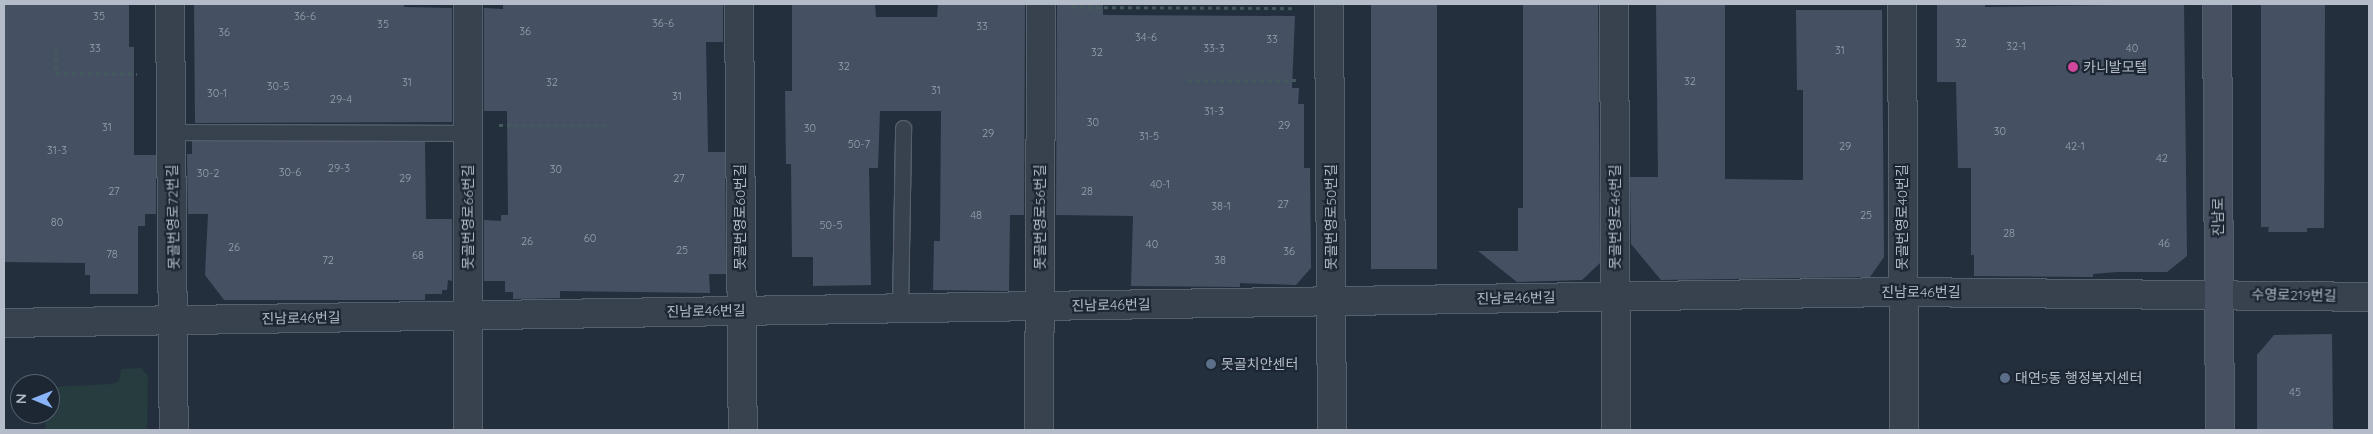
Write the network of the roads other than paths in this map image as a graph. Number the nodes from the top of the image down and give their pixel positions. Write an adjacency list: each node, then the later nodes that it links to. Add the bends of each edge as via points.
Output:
1 (170, 4): 11 (street, 못골번영로72번길)
2 (468, 4): 10 (street, 못골번영로66번길)
3 (739, 4): 19 (street, 못골번영로60번길)
4 (1614, 4): 14 (street, 못골번영로46번길)
5 (1902, 4): 12 (street, 못골번영로40번길)
6 (2217, 4): 13 (main road, 진남로)
7 (1041, 5): 17 (street, 못골번영로56번길)
8 (1329, 6): 16 (street, 못골번영로50번길)
9 (903, 128): 18 (lane)
10 (468, 129): 11 (lane); 20 (street, 못골번영로66번길)
11 (172, 132): 21 (street, 못골번영로72번길)
12 (1902, 292): 13 (street, 진남로46번길); 14 (street, 진남로46번길); 29 (street, 못골번영로40번길)
13 (2219, 294): 15 (street, 수영로219번길); 30 (main road, 진남로)
14 (1616, 297): 16 (street, 진남로46번길); 28 (street, 못골번영로46번길)
15 (2369, 297)
16 (1331, 301): 17 (street, 진남로46번길); 27 (street, 못골번영로50번길)
17 (1040, 306): 18 (street, 진남로46번길); 26 (street, 못골번영로56번길)
18 (900, 308): 19 (street, 진남로46번길)
19 (740, 311): 20 (street, 진남로46번길); 25 (street, 못골번영로60번길)
20 (468, 315): 21 (street, 진남로46번길); 24 (street, 못골번영로66번길)
21 (174, 320): 22 (street, 진남로46번길); 23 (street, 못골번영로72번길)
22 (4, 323)
23 (174, 430)
24 (468, 430)
25 (743, 430)
26 (1040, 430)
27 (1332, 430)
28 (1616, 430)
29 (1904, 430)
30 (2220, 430)

